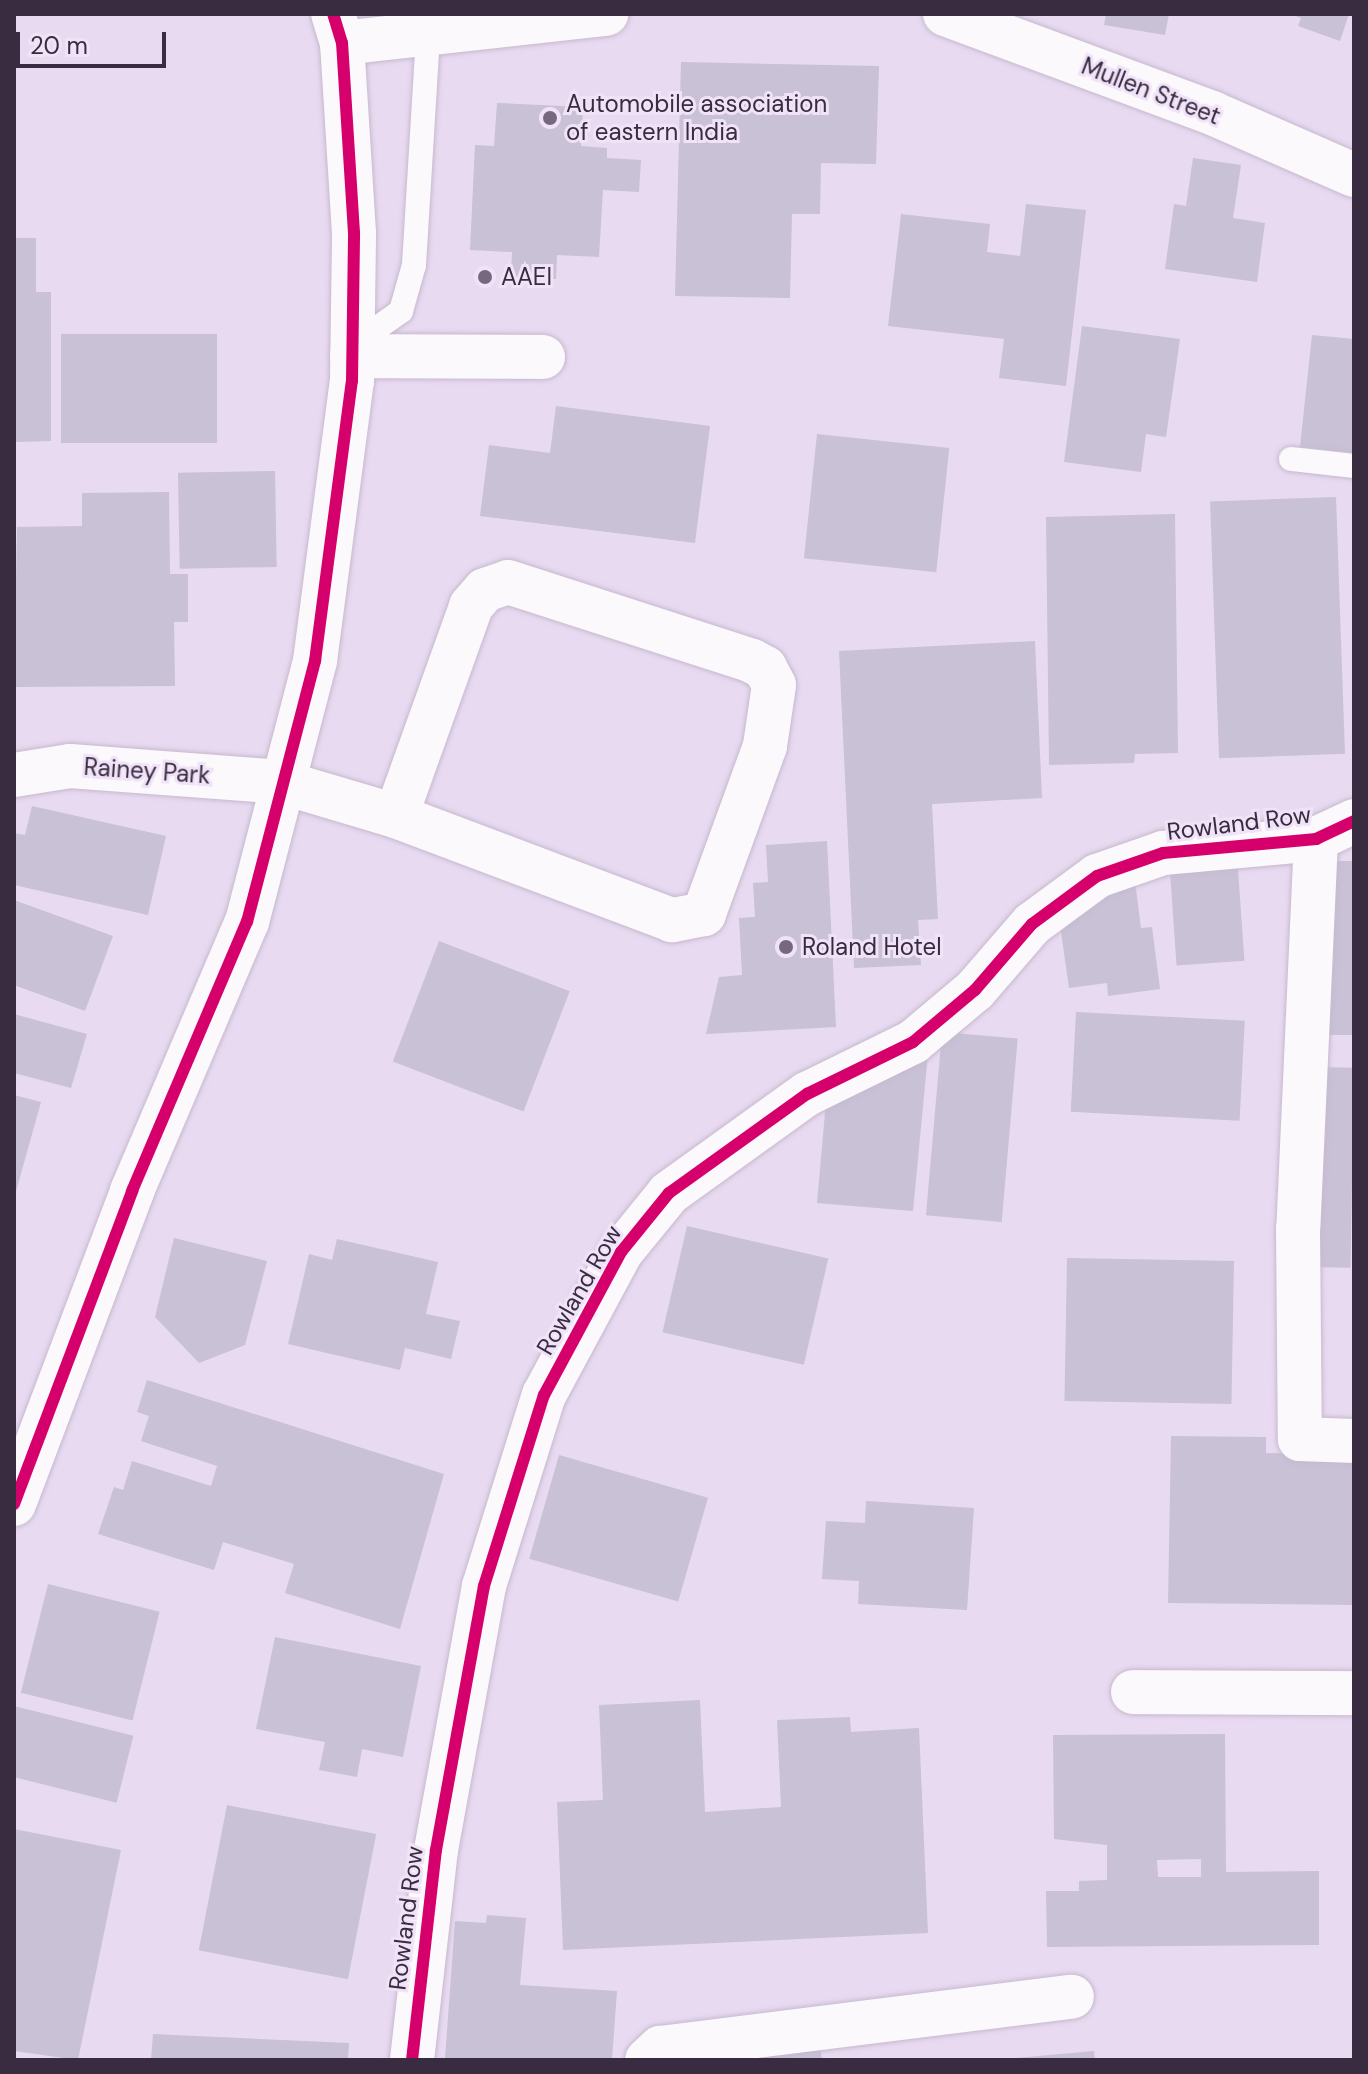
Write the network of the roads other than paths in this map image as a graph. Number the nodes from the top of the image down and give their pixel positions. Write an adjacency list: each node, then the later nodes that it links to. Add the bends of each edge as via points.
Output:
1 (606, 14): 4 (street)
2 (945, 14): 5 (street, Mullen Street, via 1212,113)
3 (337, 29): 4 (street); 6 (street, via 354,233)
4 (428, 35): 6 (lane, via 414,265 401,311)
5 (1354, 175)
6 (352, 347): 7 (street); 11 (street, via 338,509 315,661)
7 (543, 357)
8 (1291, 459): 9 (lane)
9 (1354, 466)
10 (14, 775): 11 (street, Rainey Park, via 83,766)
11 (281, 782): 12 (street, Rainey Park); 15 (street, via 247,922 132,1191)
12 (396, 816): 12 (street, Rainey Park, via 672,920 704,914 765,746 774,685 765,668 752,661 508,582 494,585 471,606)
13 (1335, 830): 14 (street, via 1298,1228 1300,1439); 19 (street, Rowland Row, via 1163,853 1097,876 1032,924 975,990 913,1042 807,1094 669,1193 621,1252 544,1395 484,1586 436,1850)
14 (1354, 1441)
15 (14, 1504)
16 (1133, 1692): 17 (street)
17 (1354, 1693)
18 (1072, 1997): 20 (street, via 660,2048)
19 (412, 2060)
20 (647, 2060)

